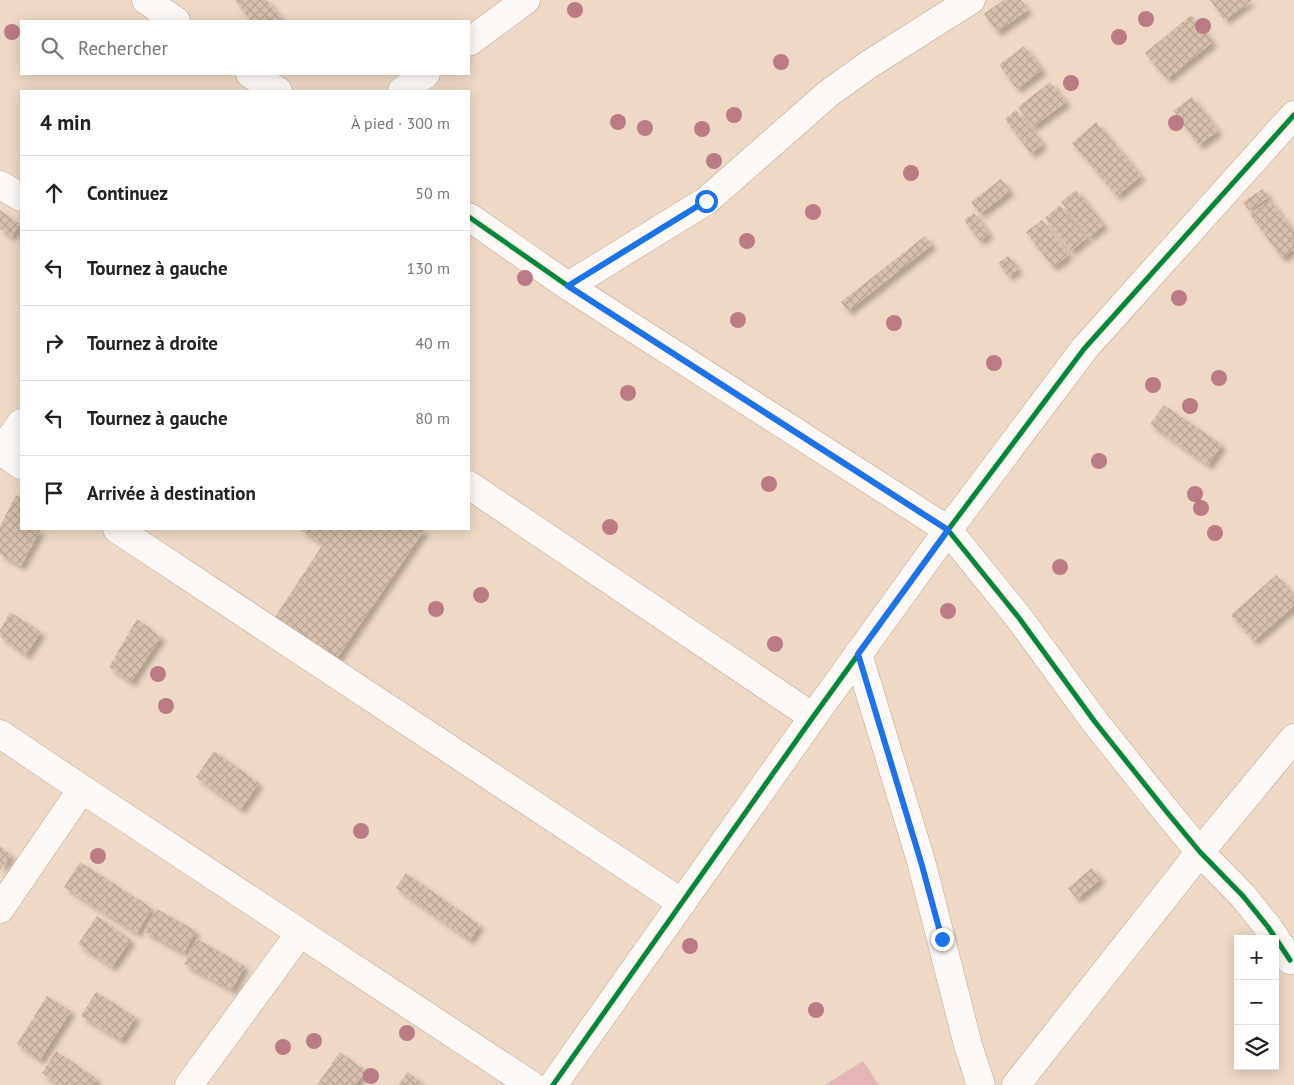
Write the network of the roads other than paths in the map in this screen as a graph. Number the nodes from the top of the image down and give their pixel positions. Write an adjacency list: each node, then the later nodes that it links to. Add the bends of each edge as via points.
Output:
1 (146, 0): 4 (street)
2 (526, 0): 5 (street)
3 (971, 0): 12 (street, via 829,93 706,201)
4 (175, 20)
5 (470, 41)
6 (425, 75): 7 (street)
7 (403, 90)
8 (1294, 115): 17 (street, via 1084,349)
9 (0, 185): 10 (street)
10 (20, 195)
11 (470, 218): 12 (street)
12 (568, 286): 17 (street)
13 (20, 425): 14 (street)
14 (6, 455)
15 (470, 486): 19 (street)
16 (119, 530): 24 (street)
17 (948, 530): 18 (street); 23 (street)
18 (858, 654): 19 (street); 31 (street, via 921,862)
19 (813, 717): 24 (street)
20 (0, 734): 22 (street)
21 (1294, 738): 23 (street)
22 (82, 790): 25 (street); 26 (street)
23 (1200, 852): 27 (street, via 1243,896); 32 (street)
24 (682, 903): 30 (street)
25 (0, 909)
26 (300, 933): 28 (street); 29 (street)
27 (1290, 960)
28 (189, 1085)
29 (531, 1085)
30 (553, 1085)
31 (981, 1085)
32 (1016, 1085)

